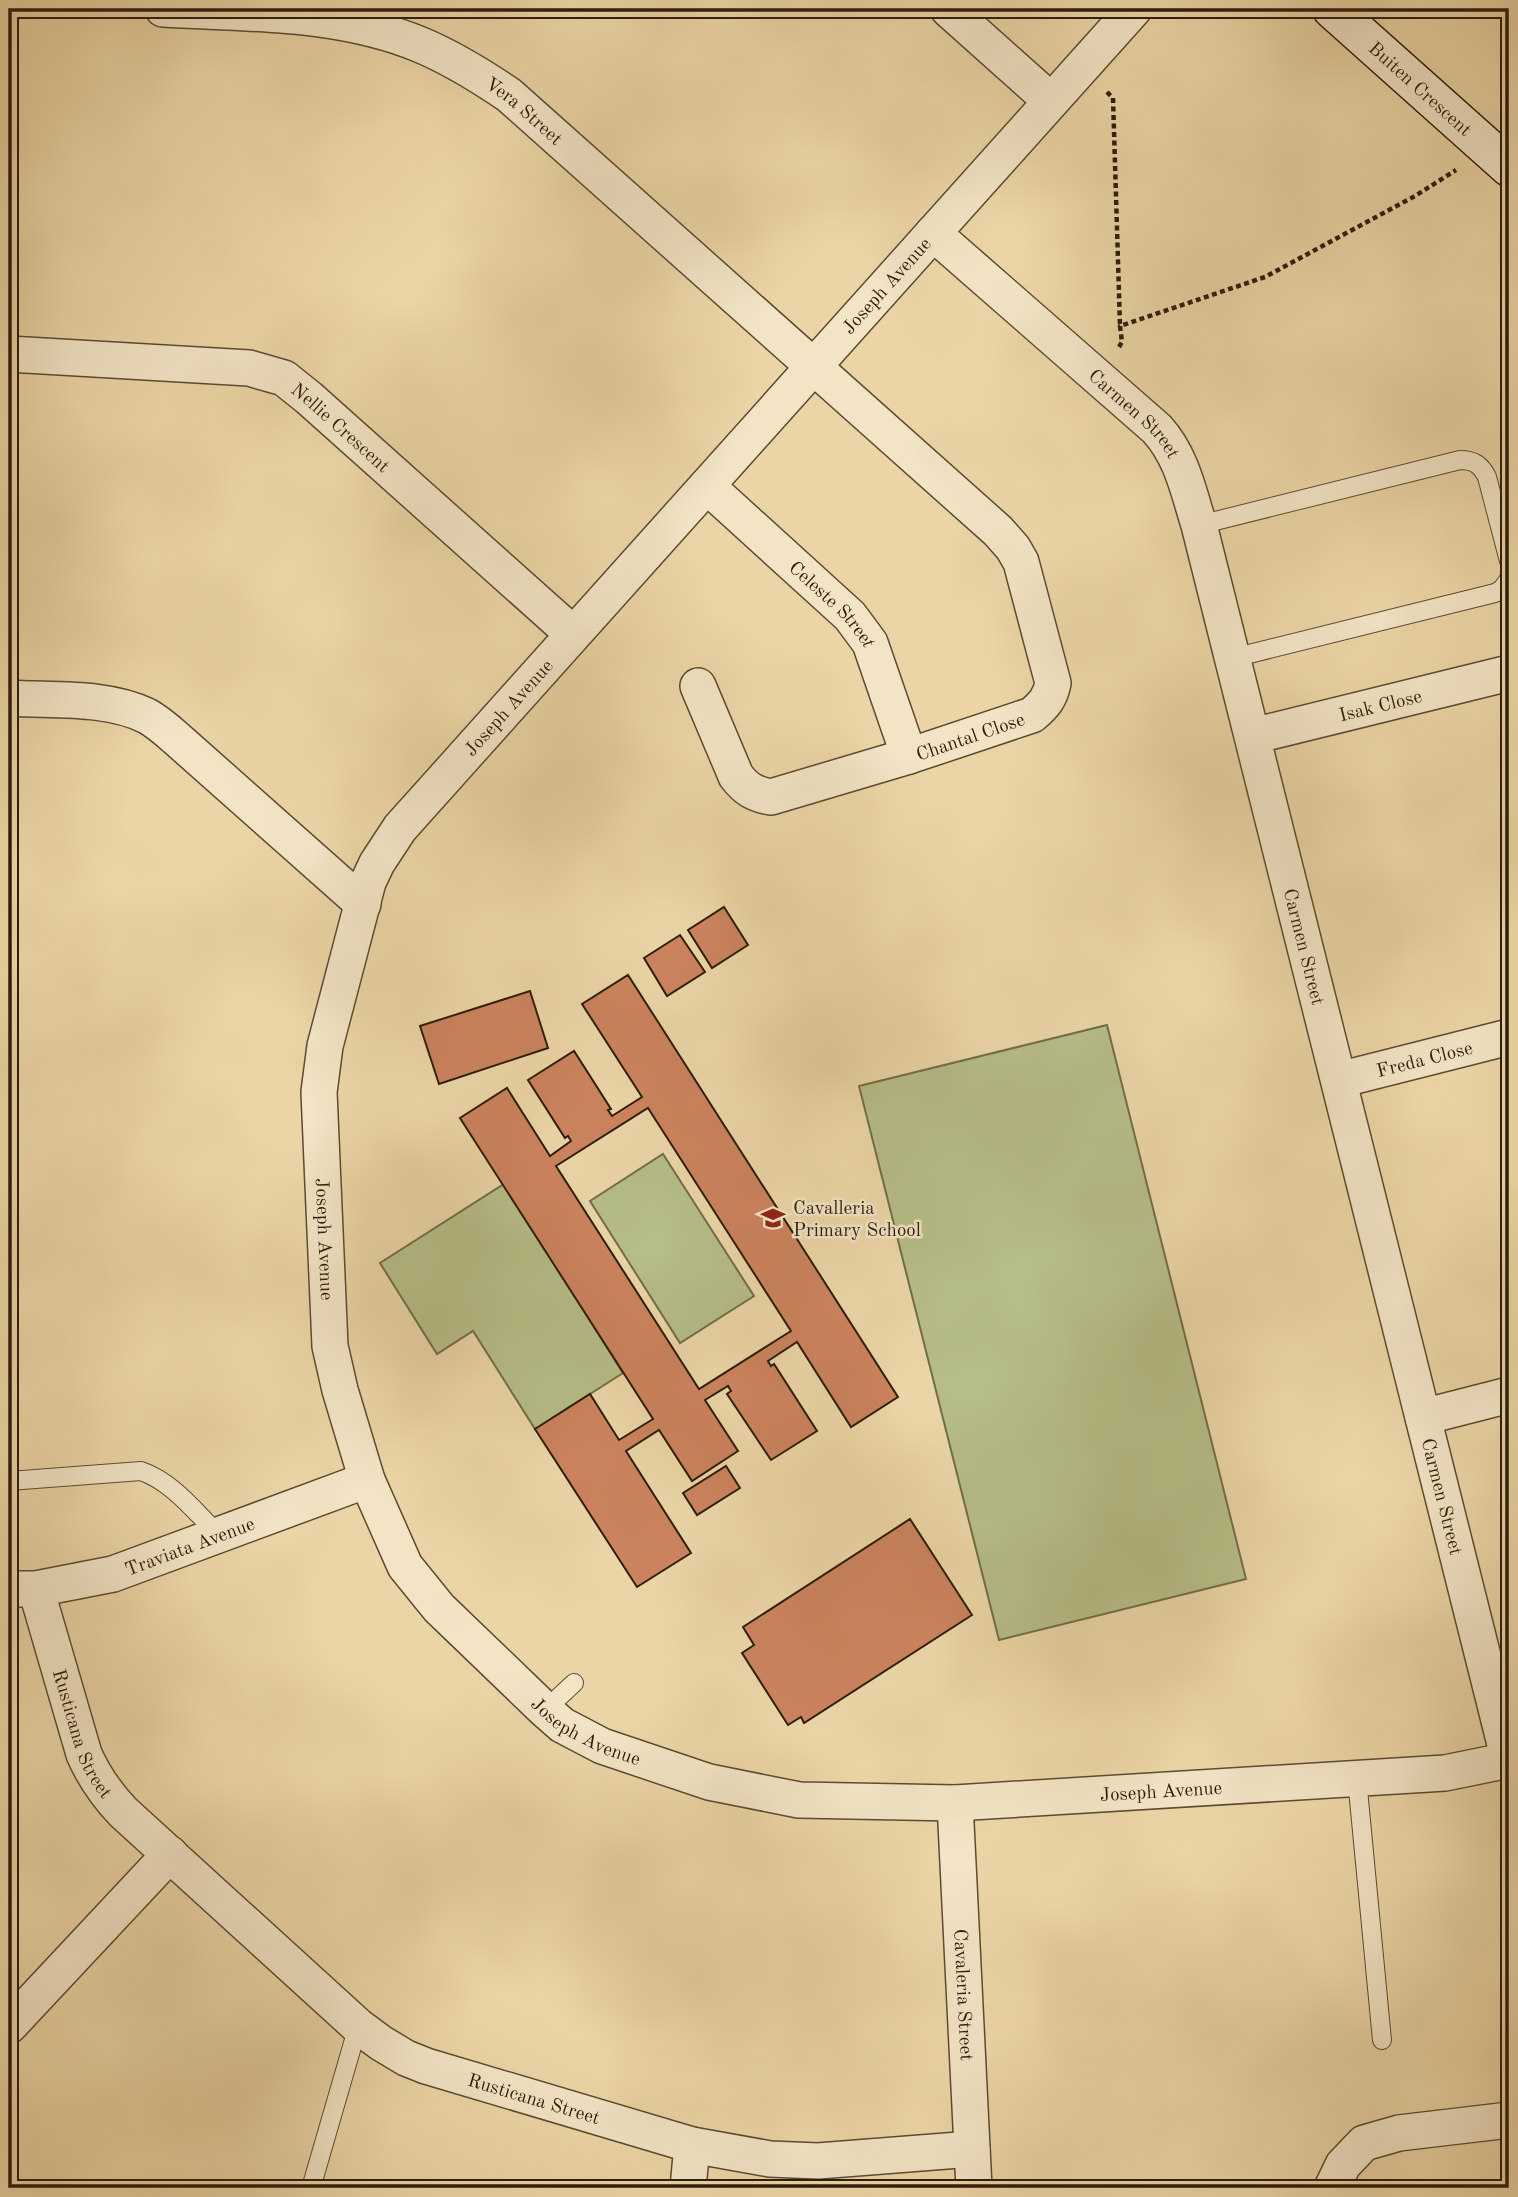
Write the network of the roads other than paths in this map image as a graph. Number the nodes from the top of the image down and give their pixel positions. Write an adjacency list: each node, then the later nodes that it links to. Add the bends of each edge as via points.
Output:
1 (163, 9): 9 (street, Vera Street, via 351,23 422,45 455,61 509,95)
2 (948, 9): 5 (street)
3 (1134, 9): 5 (street, Joseph Avenue)
4 (1332, 9): 6 (street, Buiten Crescent)
5 (1051, 101): 7 (street, Joseph Avenue)
6 (1509, 167)
7 (933, 233): 9 (street, Joseph Avenue); 11 (street, Carmen Street, via 1157,429 1178,457)
8 (9, 354): 14 (street, Nellie Crescent, via 249,368 284,378)
9 (814, 366): 10 (street, Joseph Avenue); 20 (street, Chantal Close, via 1013,548 1021,562 1052,682 1045,704 1032,715)
10 (707, 486): 14 (street, Joseph Avenue); 20 (street, Celeste Street, via 862,629)
11 (1199, 525): 12 (lane, via 1469,460 1488,477); 15 (street, Carmen Street)
12 (1509, 561)
13 (1509, 579): 15 (lane, via 1494,593)
14 (573, 634): 21 (street, Joseph Avenue, via 400,828 377,863)
15 (1233, 658): 19 (street, Carmen Street)
16 (1509, 673): 19 (street, Isak Close)
17 (698, 686): 20 (street, Chantal Close, via 736,776 755,794 771,797)
18 (9, 698): 21 (street, via 107,703 150,717)
19 (1252, 736): 23 (street, Carmen Street)
20 (909, 756)
21 (363, 904): 26 (street, Joseph Avenue, via 325,1046 319,1092 330,1346)
22 (1509, 1037): 23 (street, Freda Close)
23 (1339, 1080): 25 (street, Carmen Street)
24 (1509, 1395): 25 (street)
25 (1423, 1417): 32 (street, Carmen Street)
26 (367, 1480): 28 (street, Traviata Avenue); 31 (street, Joseph Avenue, via 405,1566 439,1608)
27 (9, 1481): 28 (lane, via 141,1471 170,1486)
28 (219, 1535): 29 (street, Traviata Avenue, via 113,1574)
29 (22, 1589): 35 (street, Rusticana Street, via 94,1776 123,1812)
30 (574, 1683): 31 (lane)
31 (545, 1710): 34 (street, Joseph Avenue, via 562,1725 603,1746 709,1782 799,1800)
32 (1509, 1760): 33 (street, Joseph Avenue, via 1446,1773)
33 (1357, 1779): 34 (street, Joseph Avenue); 38 (lane)
34 (956, 1803): 41 (street, Cavaleria Street)
35 (170, 1854): 36 (street); 37 (street, Rusticana Street)
36 (9, 2026)
37 (358, 2026): 40 (street, Rusticana Street, via 426,2066); 42 (lane)
38 (1382, 2040)
39 (1509, 2120): 45 (street, via 1399,2133 1364,2143 1343,2165)
40 (692, 2145): 41 (street, Rusticana Street, via 770,2159 818,2161); 43 (street)
41 (972, 2149): 44 (street, Cavaleria Street)
42 (311, 2188)
43 (688, 2188)
44 (974, 2188)
45 (1332, 2188)

